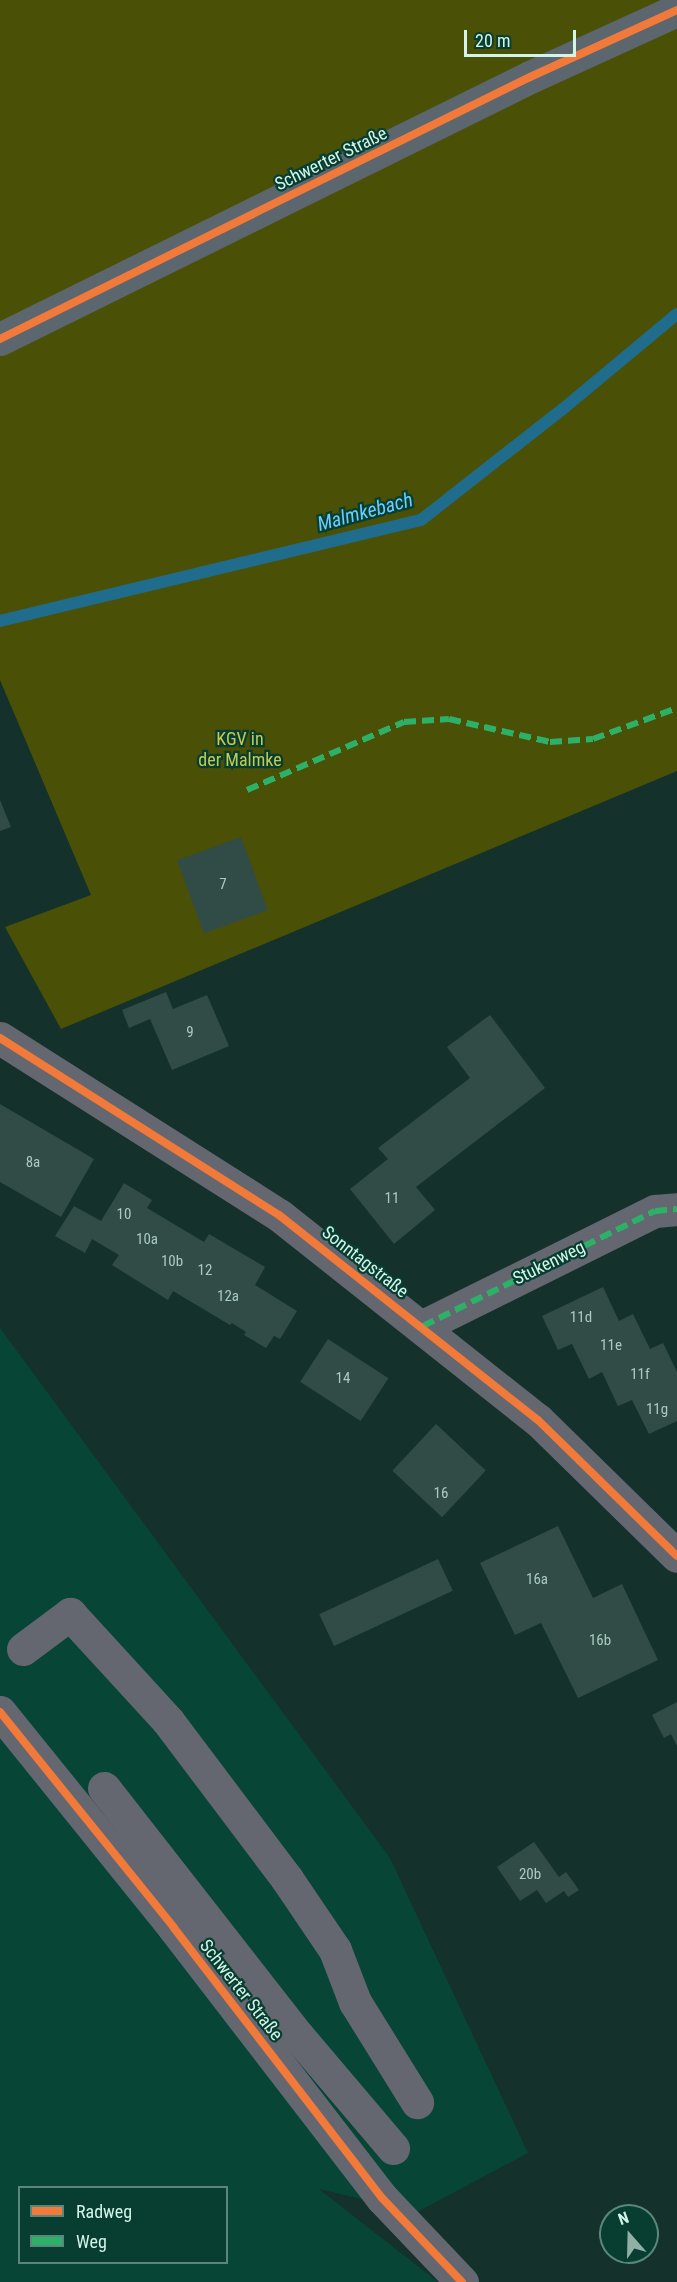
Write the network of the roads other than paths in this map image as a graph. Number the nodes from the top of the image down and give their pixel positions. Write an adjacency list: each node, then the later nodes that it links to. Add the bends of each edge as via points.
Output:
1 (677, 10): 2 (main road, Schwerter Straße, via 530,77)
2 (0, 339)
3 (0, 1038): 5 (street, Sonntagstraße, via 279,1215)
4 (677, 1209): 5 (street, Stukenweg, via 655,1211)
5 (423, 1326): 6 (street, Sonntagstraße, via 538,1420)
6 (677, 1556)
7 (23, 1649): 10 (street, via 70,1614 168,1721 287,1879 335,1950 355,2002)
8 (0, 1712): 12 (street, Schwerter Straße, via 174,1928 382,2198)
9 (104, 1788): 11 (street, via 298,2036)
10 (417, 2102)
11 (393, 2148)
12 (462, 2282)

